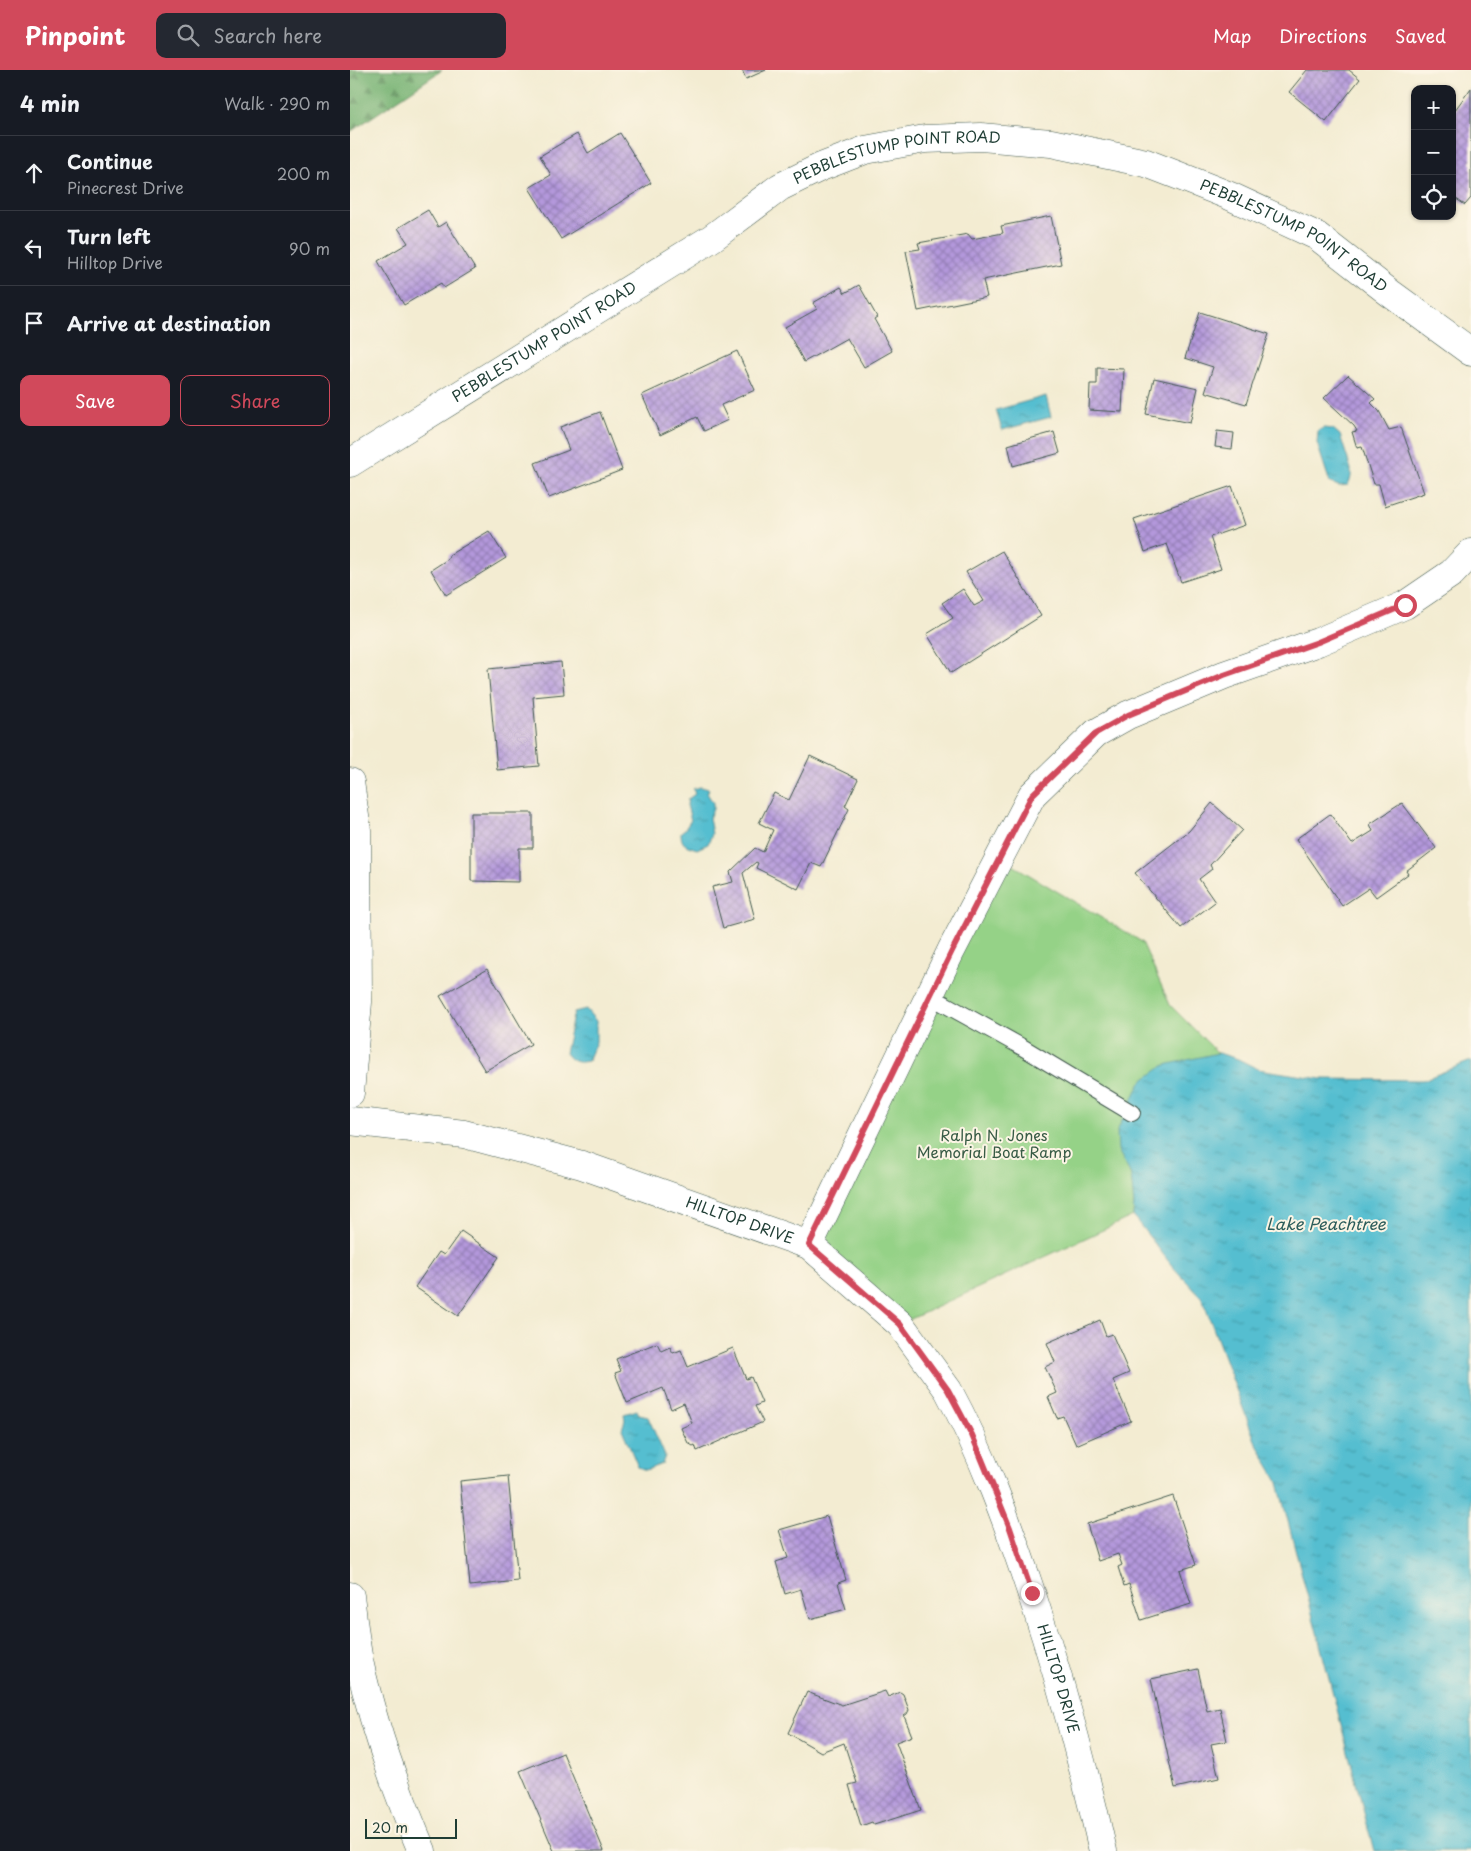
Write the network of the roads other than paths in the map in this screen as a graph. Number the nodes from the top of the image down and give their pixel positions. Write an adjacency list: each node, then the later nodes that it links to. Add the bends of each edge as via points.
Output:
1 (1471, 352): 2 (street, PEBBLESTUMP POINT ROAD, via 1317,236 1230,196 1146,163 1051,143 981,137 925,139 865,150 780,188 712,238)
2 (350, 462)
3 (1471, 553): 5 (street, via 1452,573 1405,605 1318,642 1224,675 1128,715 1096,733 1032,795)
4 (350, 782): 6 (street, via 357,830 358,1002)
5 (930, 996): 7 (lane); 9 (street)
6 (350, 1094)
7 (1132, 1113)
8 (350, 1121): 9 (street, HILLTOP DRIVE, via 464,1134 582,1165)
9 (809, 1245): 13 (street, HILLTOP DRIVE, via 900,1324 948,1390 972,1435 1010,1528 1048,1642 1084,1765)
10 (350, 1596): 11 (street, via 359,1659)
11 (358, 1689): 12 (street)
12 (422, 1851)
13 (1103, 1851)

